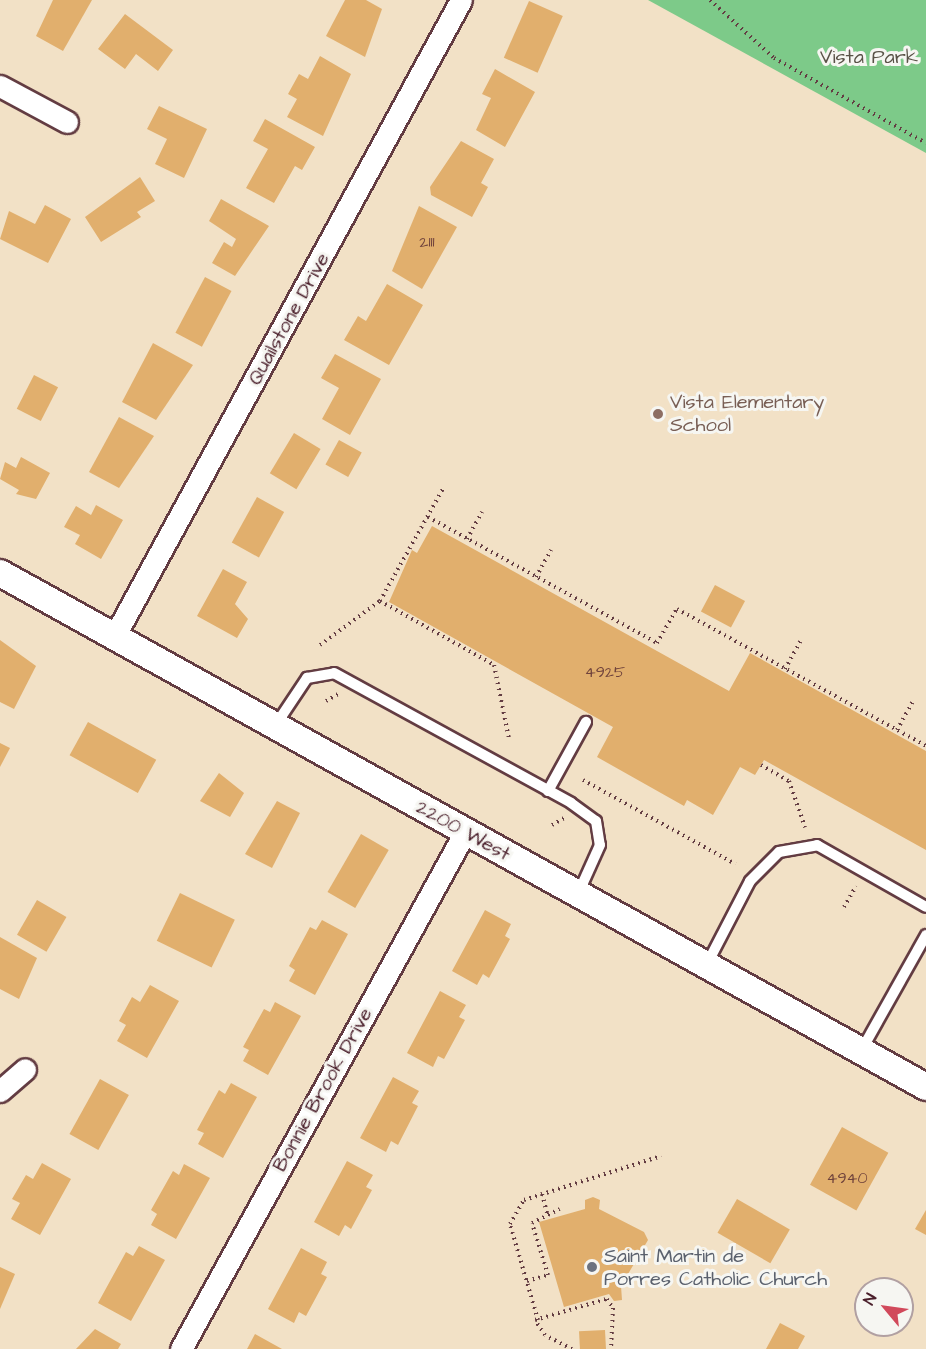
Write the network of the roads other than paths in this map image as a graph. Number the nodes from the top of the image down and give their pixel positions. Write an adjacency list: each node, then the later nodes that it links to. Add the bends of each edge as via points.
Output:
1 (461, 0): 5 (street, Quailstone Drive)
2 (0, 86): 3 (street)
3 (67, 122)
4 (0, 573): 5 (street, 2200 West)
5 (114, 637): 7 (street, 2200 West)
6 (586, 722): 8 (lane)
7 (274, 727): 8 (lane, via 307,678 334,673); 9 (street, 2200 West)
8 (548, 791): 10 (lane, via 596,821 600,845)
9 (465, 832): 10 (street, 2200 West); 18 (street, Bonnie Brook Drive)
10 (578, 894): 13 (street, 2200 West)
11 (926, 908): 13 (lane, via 817,845 779,852 750,881)
12 (926, 935): 14 (lane)
13 (706, 966): 14 (street, 2200 West)
14 (861, 1051): 16 (street, 2200 West)
15 (25, 1070): 17 (street)
16 (926, 1087)
17 (0, 1091)
18 (181, 1349)

